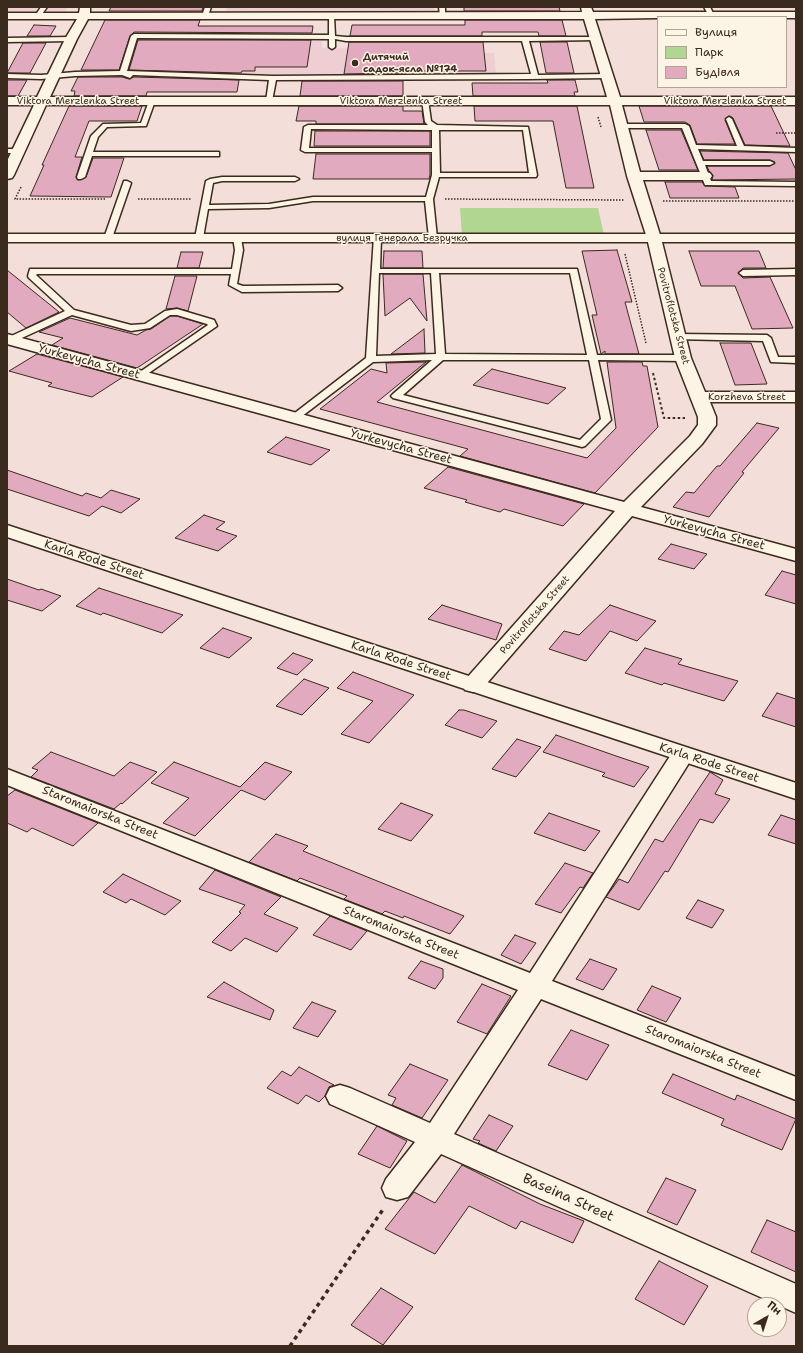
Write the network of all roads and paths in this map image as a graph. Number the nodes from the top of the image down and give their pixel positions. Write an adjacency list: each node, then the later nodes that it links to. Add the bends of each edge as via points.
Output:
1 (41, 11): 2 (street); 8 (street)
2 (85, 11): 3 (street); 11 (street)
3 (206, 11): 9 (street)
4 (443, 11): 6 (street); 9 (street)
5 (709, 11): 6 (street); 7 (street)
6 (587, 12): 13 (street, Povitroflotska Street)
7 (796, 15)
8 (7, 16)
9 (331, 16): 10 (lane)
10 (332, 37): 12 (lane); 15 (lane); 16 (lane, via 134,36)
11 (71, 39): 14 (lane); 17 (street)
12 (525, 39): 13 (lane); 19 (lane)
13 (596, 39): 20 (street, Povitroflotska Street)
14 (7, 40)
15 (332, 48)
16 (123, 73): 17 (lane); 21 (lane, via 132,78)
17 (55, 75): 18 (lane); 24 (street)
18 (7, 76)
19 (535, 76): 20 (lane); 21 (lane)
20 (606, 76): 27 (street, Povitroflotska Street)
21 (273, 78): 26 (lane)
22 (425, 100): 26 (street, Viktora Merzlenka Street); 27 (street, Viktora Merzlenka Street); 31 (lane, via 428,122)
23 (7, 101): 24 (street, Viktora Merzlenka Street)
24 (42, 101): 25 (street, Viktora Merzlenka Street); 36 (street)
25 (152, 101): 26 (street, Viktora Merzlenka Street); 37 (lane, via 144,125 105,125 95,136)
26 (268, 101)
27 (615, 101): 28 (street, Viktora Merzlenka Street); 30 (street, Povitroflotska Street)
28 (796, 101)
29 (729, 119): 33 (lane)
30 (622, 126): 32 (lane, via 685,126); 43 (street, Povitroflotska Street)
31 (435, 127): 34 (lane); 34 (lane, via 308,127 305,150); 41 (lane, via 526,128 533,175)
32 (693, 147): 33 (lane); 39 (lane)
33 (741, 148): 35 (lane)
34 (436, 150): 41 (lane)
35 (796, 150)
36 (12, 151): 42 (street)
37 (89, 154): 38 (lane); 45 (lane)
38 (216, 154)
39 (700, 163): 40 (lane); 44 (lane)
40 (770, 163)
41 (436, 175): 49 (lane)
42 (7, 176)
43 (634, 176): 44 (street); 50 (street, Povitroflotska Street)
44 (705, 176): 48 (lane, via 708,184)
45 (81, 177)
46 (295, 179): 52 (lane, via 210,181)
47 (128, 184): 54 (lane)
48 (796, 184)
49 (429, 199): 50 (path); 52 (lane, via 313,199 269,206); 58 (lane)
50 (641, 200): 51 (path); 59 (street, Povitroflotska Street)
51 (796, 201)
52 (206, 207): 55 (lane)
53 (7, 238): 54 (street, вулиця Генерала Безручка)
54 (108, 238): 55 (street, вулиця Генерала Безручка)
55 (199, 238): 56 (street, вулиця Генерала Безручка)
56 (237, 238): 57 (street, вулиця Генерала Безручка); 61 (lane, via 239,250)
57 (377, 238): 58 (street, вулиця Генерала Безручка); 62 (lane)
58 (432, 238): 59 (street, вулиця Генерала Безручка)
59 (654, 238): 60 (street, вулиця Генерала Безручка); 68 (street, Povitroflotska Street)
60 (796, 238)
61 (236, 272): 66 (lane, via 233,285 242,289); 67 (lane, via 33,271 32,276)
62 (375, 272): 63 (lane); 73 (lane)
63 (435, 272): 70 (lane); 71 (lane, via 574,271)
64 (796, 272): 65 (lane)
65 (743, 273)
66 (338, 288)
67 (71, 312): 69 (lane); 75 (lane, via 131,328 147,326 168,313 177,312 211,322 213,326)
68 (677, 337): 72 (street, Povitroflotska Street); 74 (lane, via 767,338 774,360)
69 (9, 340): 75 (street, Yurkevycha Street)
70 (441, 357): 71 (lane); 71 (lane, via 396,396 582,444 606,420); 73 (lane)
71 (593, 358): 72 (lane)
72 (683, 358): 76 (street, Povitroflotska Street)
73 (371, 359): 78 (lane)
74 (796, 360)
75 (140, 376): 78 (street, Yurkevycha Street)
76 (698, 397): 77 (street, Korzheva Street); 79 (street, Povitroflotska Street, via 707,418 707,425 696,440)
77 (796, 397)
78 (294, 418): 79 (street, Yurkevycha Street)
79 (628, 509): 81 (street, Yurkevycha Street); 82 (street, Povitroflotska Street)
80 (7, 531): 82 (street, Karla Rode Street)
81 (796, 556)
82 (473, 685): 83 (street, Karla Rode Street)
83 (682, 754): 85 (street, Karla Rode Street); 86 (street)
84 (7, 776): 86 (street, Staromaiorska Street)
85 (796, 791)
86 (535, 986): 87 (street, Staromaiorska Street); 89 (street)
87 (796, 1089)
88 (340, 1096): 89 (street, Baseina Street)
89 (435, 1139): 90 (street); 91 (street, Baseina Street)
90 (398, 1188): 92 (path)
91 (796, 1299)
92 (290, 1346)

